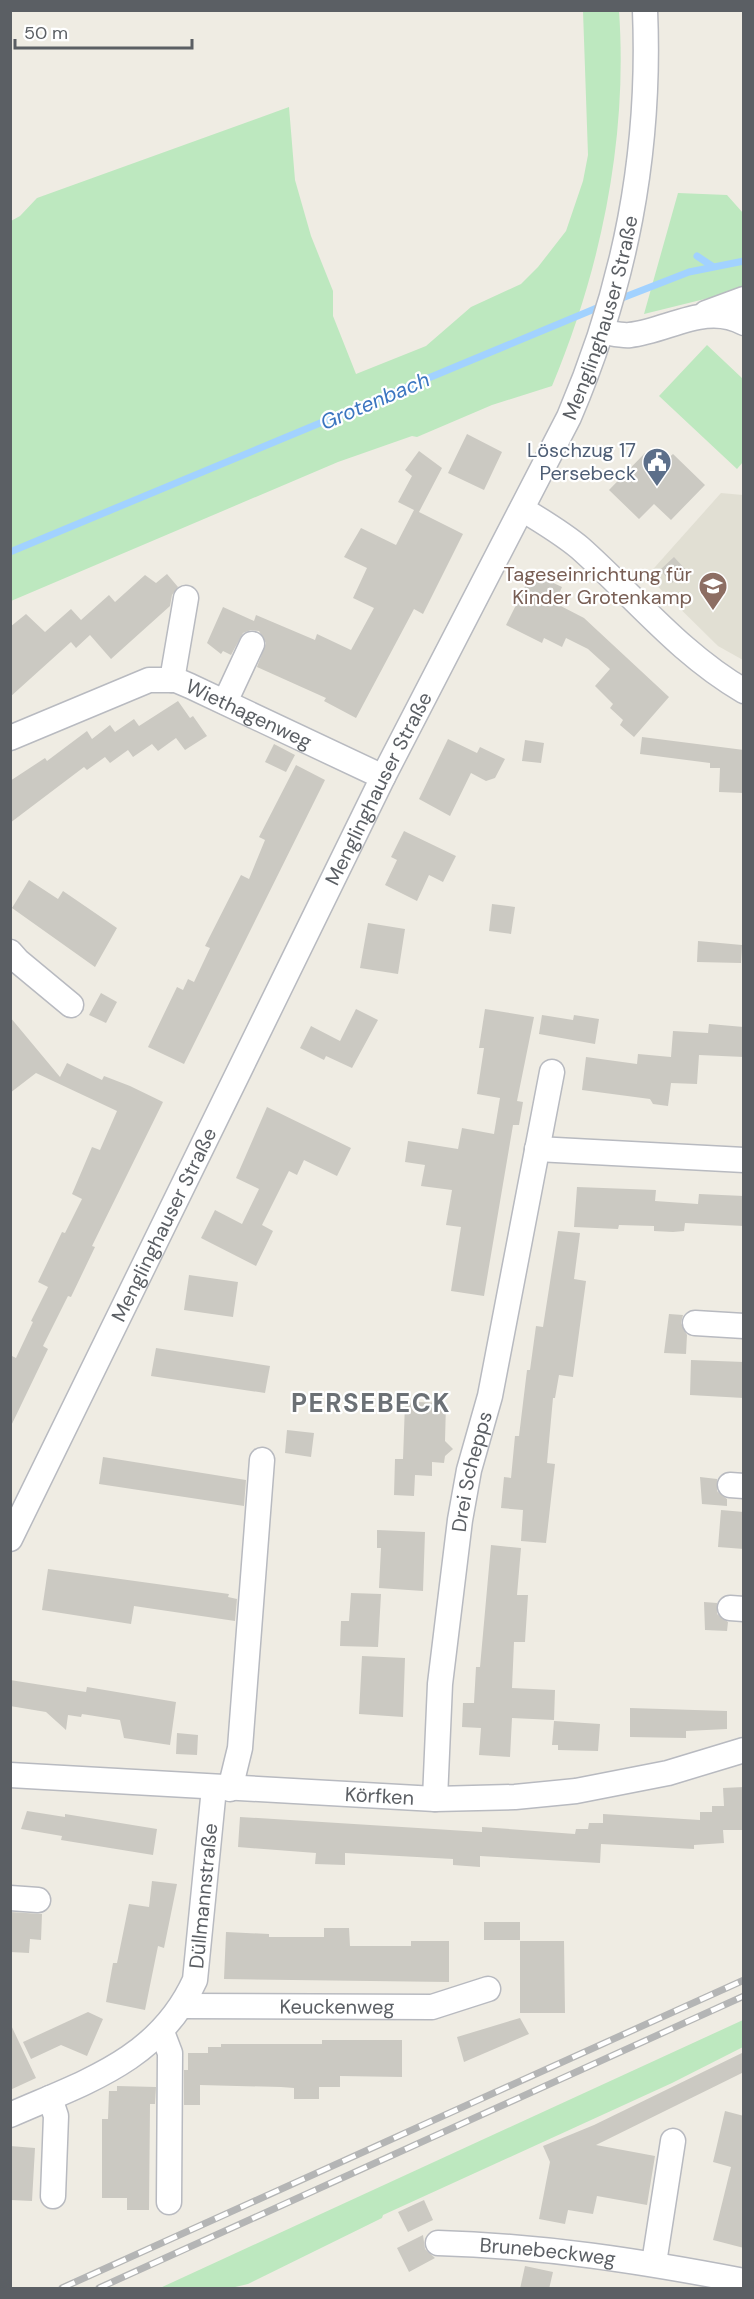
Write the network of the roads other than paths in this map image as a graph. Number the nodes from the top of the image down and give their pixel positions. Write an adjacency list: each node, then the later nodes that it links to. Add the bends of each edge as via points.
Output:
1 (645, 10): 5 (street, Menglinghauser Straße, via 643,130 634,208)
2 (744, 300): 3 (street)
3 (698, 315): 4 (street); 5 (street, via 630,336)
4 (744, 323)
5 (604, 327): 6 (street, Menglinghauser Straße, via 569,417)
6 (522, 509): 10 (street, via 579,548 672,637); 13 (street, Menglinghauser Straße)
7 (186, 598): 9 (street)
8 (252, 644): 11 (street)
9 (172, 680): 11 (street, Wiethagenweg); 12 (street, Wiethagenweg, via 149,680 128,687)
10 (744, 691)
11 (225, 702): 13 (street, Wiethagenweg)
12 (10, 738)
13 (383, 777): 22 (street, Menglinghauser Straße)
14 (10, 952): 15 (street)
15 (71, 1005)
16 (552, 1072): 17 (street, Drei Schepps)
17 (537, 1149): 18 (street); 26 (street, Drei Schepps, via 490,1396 458,1530 440,1684)
18 (744, 1160)
19 (695, 1323): 20 (street)
20 (744, 1326)
21 (262, 1460): 25 (street, Düllmannstraße, via 240,1748)
22 (10, 1539)
23 (744, 1750): 26 (street, Körfken, via 668,1773 576,1791)
24 (10, 1774): 25 (street, Körfken)
25 (222, 1789): 26 (street, Körfken); 30 (street, Düllmannstraße, via 195,1980)
26 (435, 1799)
27 (10, 1898): 28 (street)
28 (38, 1900)
29 (488, 1989): 30 (street, Keuckenweg, via 432,2007)
30 (183, 2006): 31 (street, Düllmannstraße)
31 (162, 2032): 32 (street, Düllmannstraße, via 111,2069); 36 (street, via 170,2053)
32 (50, 2098): 33 (street, Düllmannstraße); 35 (street, via 56,2116)
33 (10, 2115)
34 (673, 2141): 38 (street)
35 (53, 2196)
36 (169, 2202)
37 (438, 2242): 38 (street, Brunebeckweg, via 500,2244)
38 (654, 2263): 39 (street, Brunebeckweg)
39 (744, 2281)

